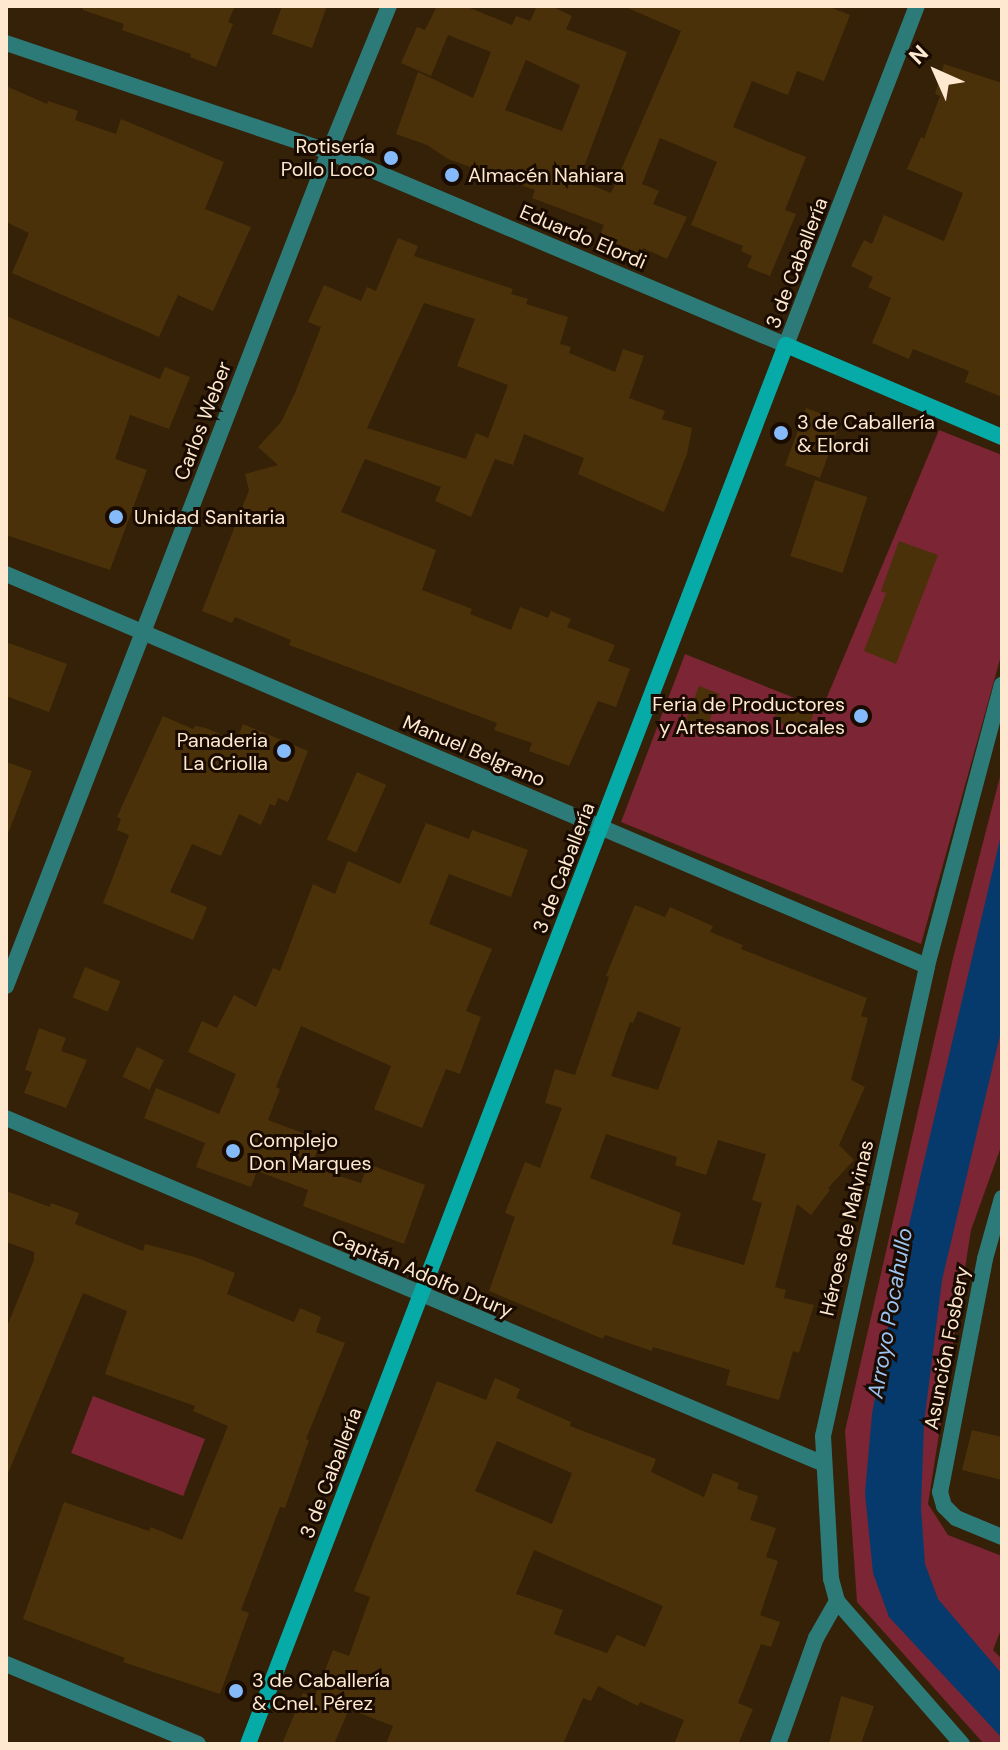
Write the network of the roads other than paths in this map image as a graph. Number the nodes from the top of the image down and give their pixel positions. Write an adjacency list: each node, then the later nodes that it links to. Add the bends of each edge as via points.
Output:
1 (389, 6): 4 (street, Carlos Weber)
2 (917, 6): 5 (street, 3 de Caballería)
3 (6, 43): 4 (street, Eduardo Elordi)
4 (329, 152): 5 (street, Eduardo Elordi); 8 (street, Carlos Weber)
5 (786, 345): 6 (main road, Eduardo Elordi); 10 (main road, 3 de Caballería)
6 (1002, 437)
7 (6, 574): 8 (street, Manuel Belgrano)
8 (143, 633): 10 (street, Manuel Belgrano); 12 (street, Carlos Weber)
9 (1002, 685): 11 (street, Héroes de Malvinas)
10 (601, 827): 11 (street, Manuel Belgrano); 15 (main road, 3 de Caballería)
11 (927, 966): 16 (street, Héroes de Malvinas, via 827,1406)
12 (6, 986)
13 (6, 1118): 15 (street, Capitán Adolfo Drury)
14 (1002, 1198): 17 (street, Asunción Fosbery, via 941,1485 944,1506 956,1518)
15 (421, 1295): 16 (street, Capitán Adolfo Drury); 21 (main road, 3 de Caballería)
16 (824, 1464): 18 (street, Héroes de Malvinas)
17 (1002, 1537)
18 (837, 1601): 22 (street, via 816,1638); 23 (street)
19 (6, 1664): 20 (street)
20 (198, 1744)
21 (248, 1744)
22 (778, 1744)
23 (962, 1744)

